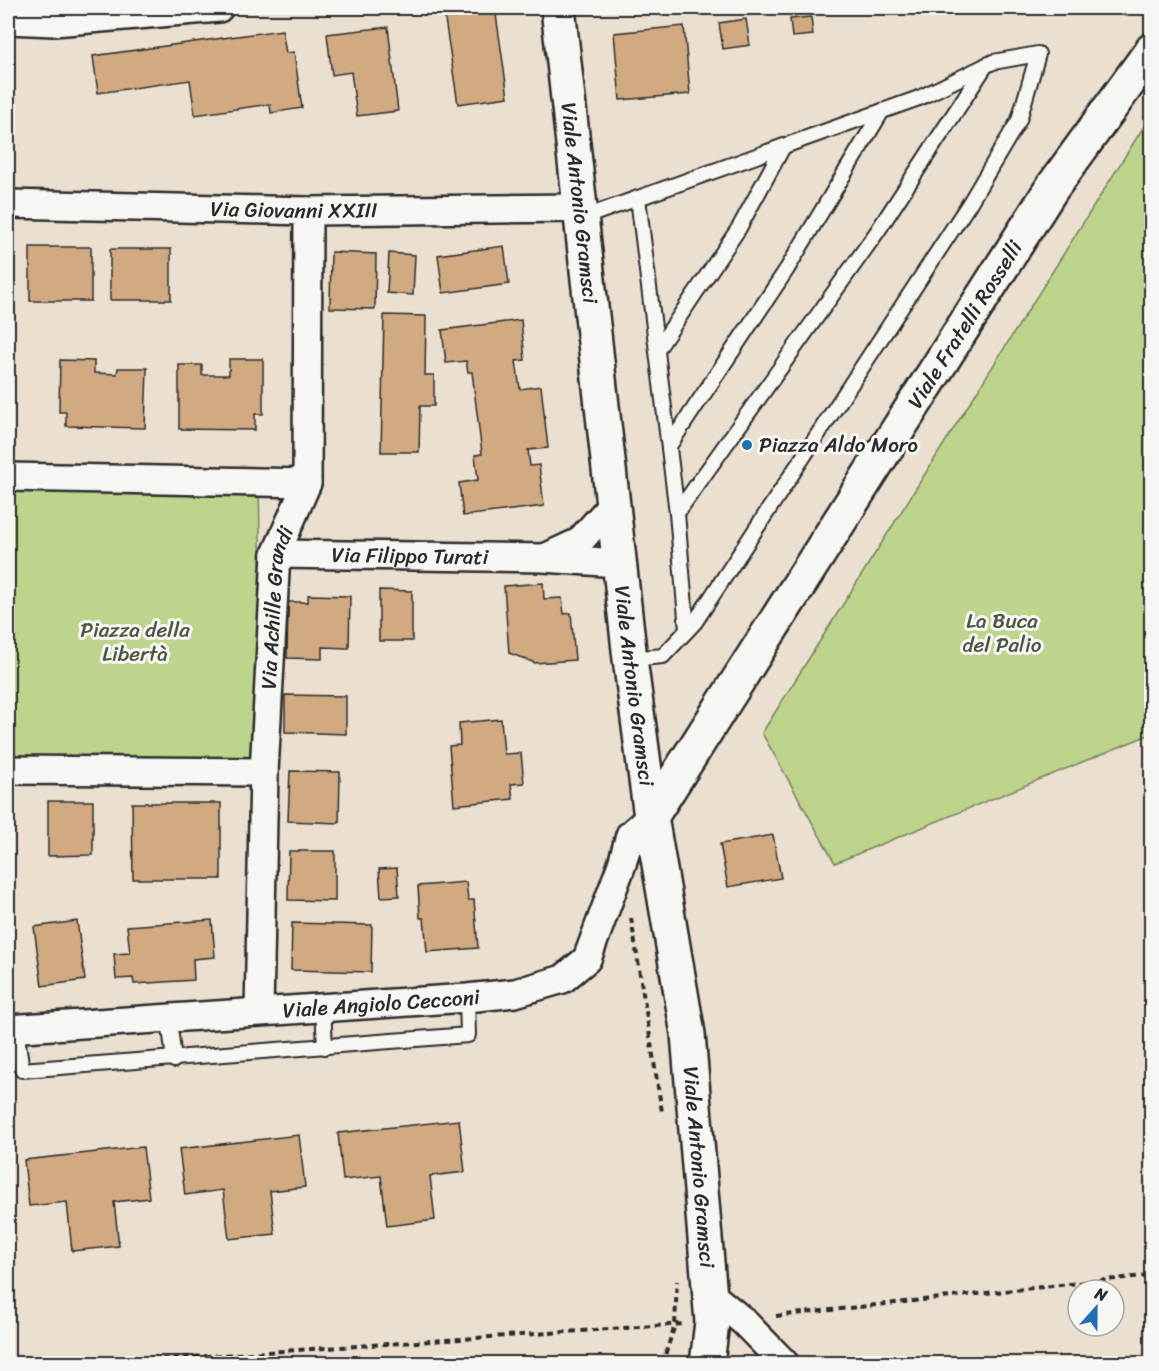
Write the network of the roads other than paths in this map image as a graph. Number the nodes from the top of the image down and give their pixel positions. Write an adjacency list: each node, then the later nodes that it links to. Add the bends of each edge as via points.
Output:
1 (219, 8): 3 (street, via 54,22)
2 (558, 8): 11 (street, Viale Antonio Gramsci)
3 (16, 16)
4 (1152, 50): 25 (street, Viale Fratelli Rosselli, via 1052,188)
5 (986, 65): 6 (lane, via 919,98); 17 (lane, via 877,232); 21 (lane, via 1038,54 1019,120 956,224)
6 (882, 111): 7 (lane); 13 (lane, via 787,268)
7 (783, 147): 8 (lane); 12 (lane, via 739,228)
8 (638, 198): 11 (lane); 12 (lane)
9 (8, 204): 10 (street, Via Giovanni XXIII)
10 (308, 211): 11 (street, Via Giovanni XXIII); 15 (street, Via Achille Grandi)
11 (581, 213): 16 (street, Viale Antonio Gramsci)
12 (657, 350): 13 (lane)
13 (669, 446): 17 (lane)
14 (8, 477): 15 (street)
15 (307, 483): 18 (street, Via Achille Grandi)
16 (613, 504): 19 (street, Via Filippo Turati, via 579,542); 20 (street, Viale Antonio Gramsci)
17 (677, 513): 21 (lane)
18 (276, 554): 19 (street, Via Filippo Turati); 24 (street, Via Achille Grandi)
19 (543, 558): 20 (street, Via Filippo Turati)
20 (619, 563): 22 (street, Viale Antonio Gramsci)
21 (687, 630): 22 (lane, via 663,656)
22 (630, 659): 25 (street, Viale Antonio Gramsci)
23 (8, 770): 24 (street)
24 (264, 772): 28 (street, Via Achille Grandi)
25 (651, 817): 26 (street, Viale Angiolo Cecconi, via 630,835 587,959 563,979 515,993); 33 (street, Viale Antonio Gramsci, via 688,1034)
26 (466, 998): 27 (street, Viale Angiolo Cecconi); 31 (lane, via 468,1035)
27 (323, 1008): 28 (street, Viale Angiolo Cecconi); 31 (lane)
28 (259, 1011): 29 (street, Viale Angiolo Cecconi)
29 (169, 1019): 30 (street, Viale Angiolo Cecconi); 32 (lane)
30 (12, 1029): 32 (lane, via 22,1070)
31 (326, 1047): 32 (lane)
32 (174, 1060)
33 (722, 1312): 34 (street, Viale Antonio Gramsci); 35 (street)
34 (707, 1364)
35 (785, 1364)

